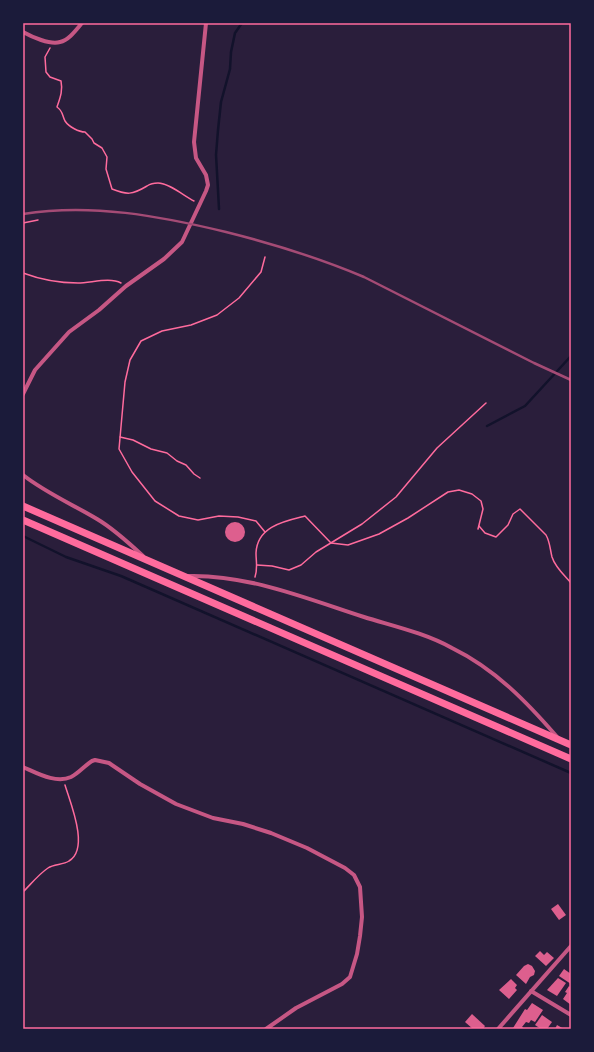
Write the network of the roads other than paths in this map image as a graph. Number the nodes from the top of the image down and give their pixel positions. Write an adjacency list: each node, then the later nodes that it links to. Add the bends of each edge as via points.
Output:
1 (82, 23): 3 (street, via 74,33 60,42 50,42)
2 (206, 23): 4 (street, via 194,133 196,158 206,175 208,185 189,228 178,246 164,259 126,286 64,337 36,370)
3 (23, 32)
4 (23, 394)
5 (23, 475): 8 (street, via 50,494 98,520)
6 (23, 506): 8 (highway)
7 (23, 520): 12 (highway)
8 (147, 560): 9 (highway)
9 (184, 576): 10 (highway); 10 (street, via 252,583 420,634 452,648 504,682)
10 (559, 739): 11 (highway)
11 (571, 744)
12 (571, 758)
13 (23, 766): 18 (street, via 50,777 64,779 73,776 92,761 105,762 167,800 213,818 271,833 307,848 354,875 360,887 362,917 357,954 350,977 342,984 296,1008)
14 (571, 946): 15 (street)
15 (569, 951): 16 (street)
16 (532, 991): 17 (street); 19 (street)
17 (571, 1015)
18 (266, 1029)
19 (498, 1029)

